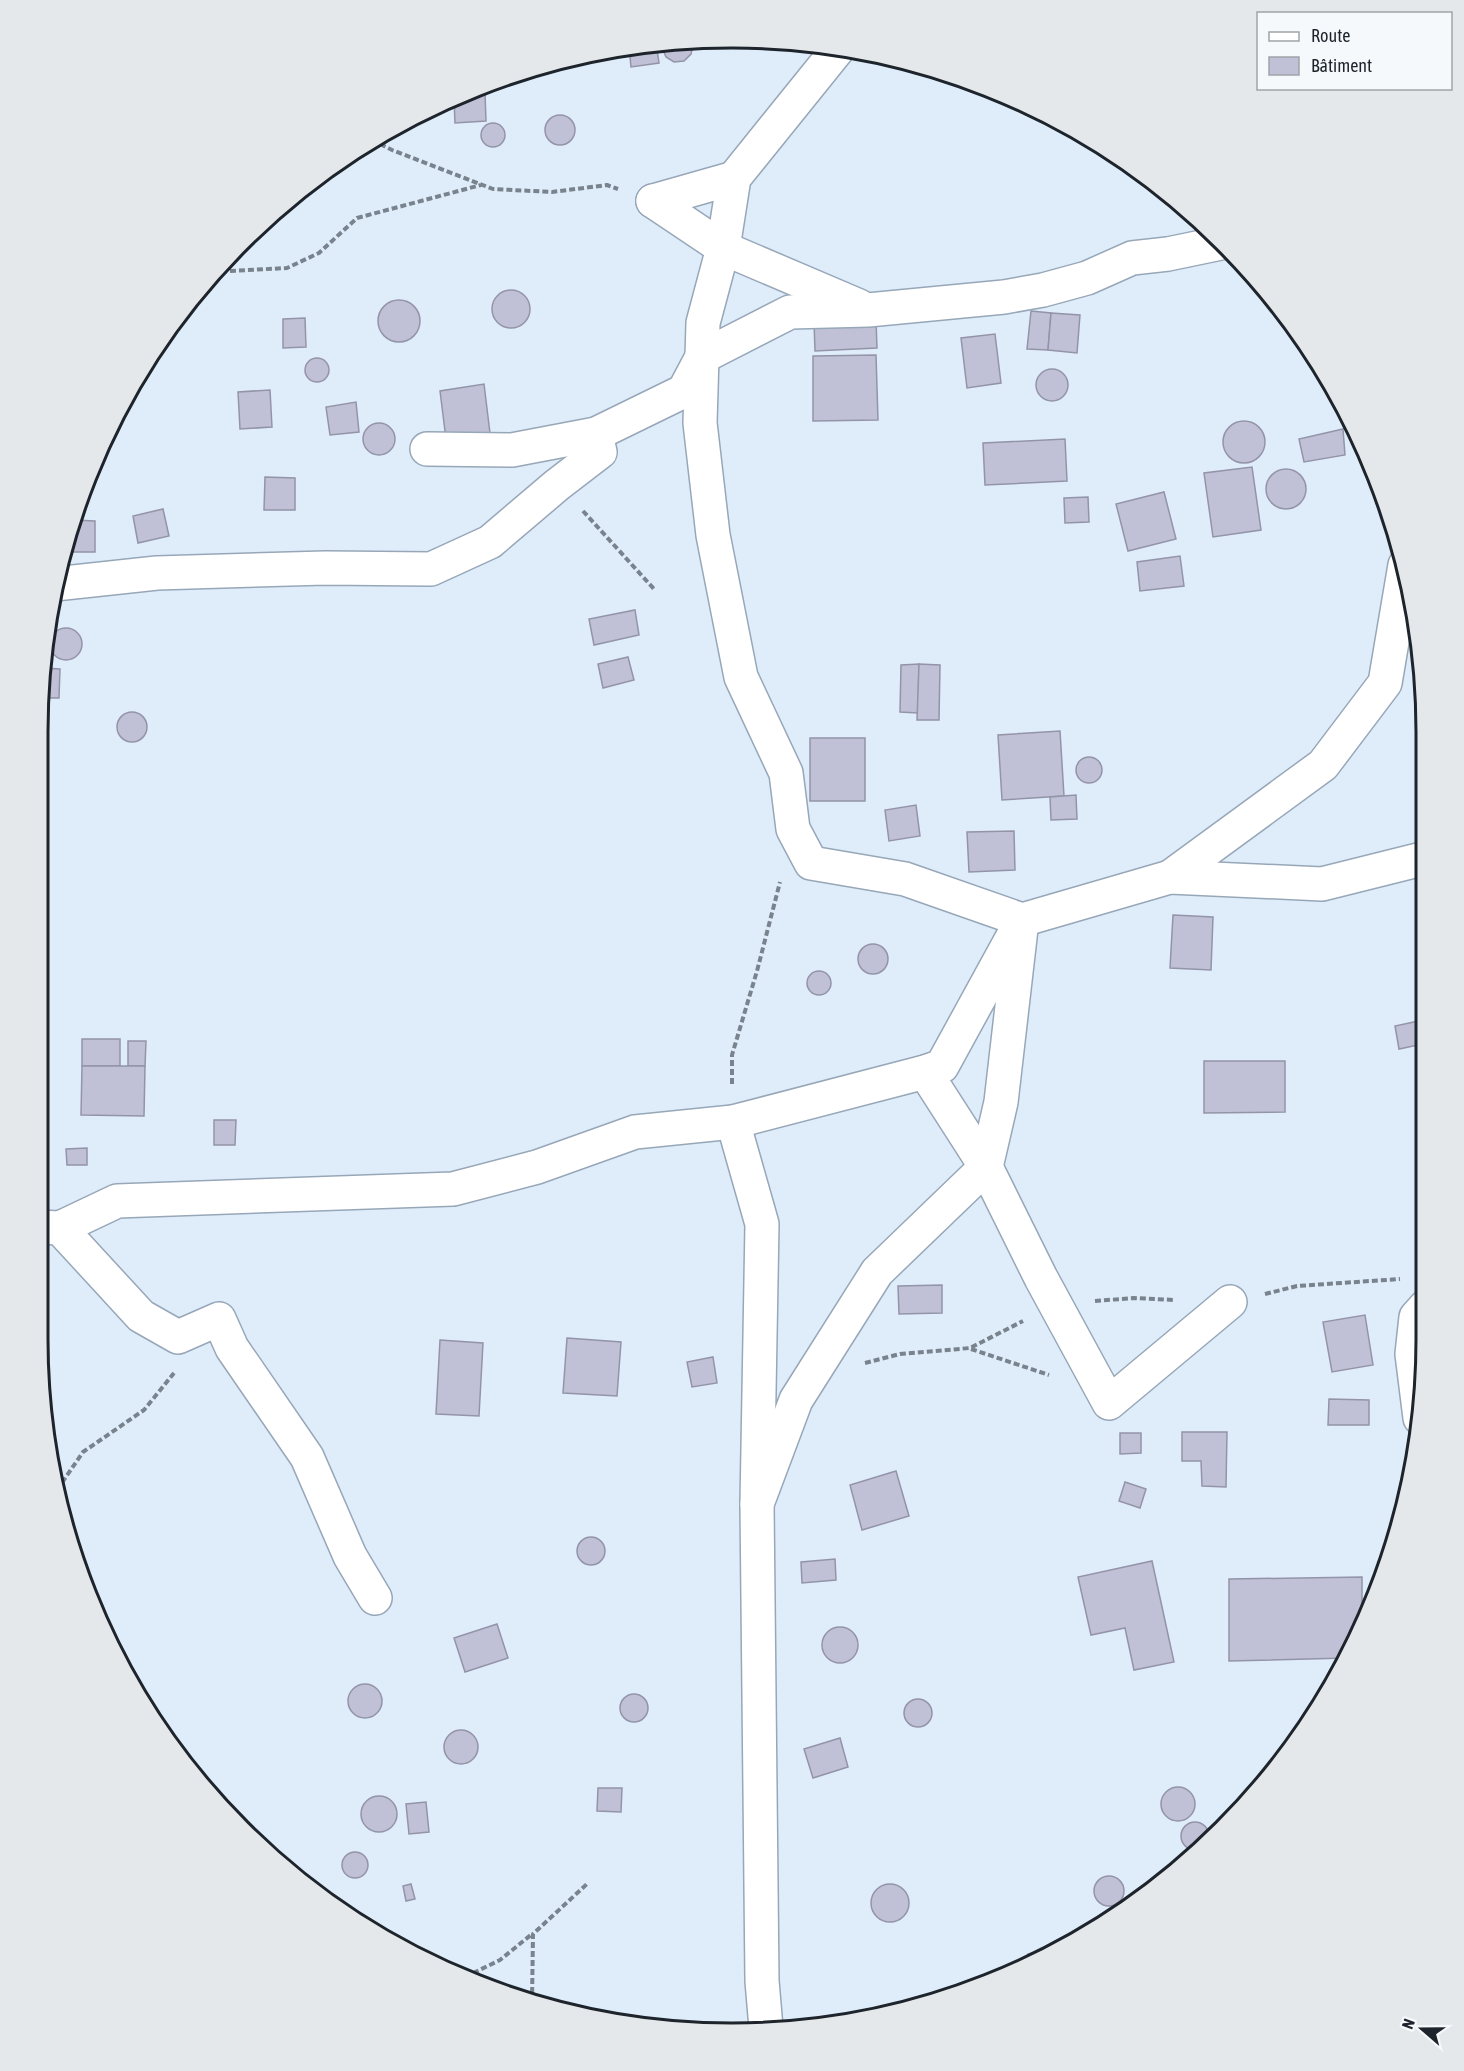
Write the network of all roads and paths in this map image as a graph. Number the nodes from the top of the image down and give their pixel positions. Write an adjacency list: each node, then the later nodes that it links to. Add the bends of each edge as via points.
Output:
1 (832, 56): 3 (street)
2 (382, 145): 4 (path)
3 (734, 178): 5 (street); 7 (street)
4 (482, 185): 5 (path, via 552,192 607,185); 8 (path, via 357,218 319,253 287,268)
5 (654, 201): 7 (street)
6 (1212, 245): 9 (street, via 1132,258 1087,278 1023,294)
7 (723, 248): 9 (street); 10 (street, via 703,323)
8 (227, 271)
9 (868, 310): 10 (street, via 790,312)
10 (702, 357): 11 (street, via 684,391); 17 (street, via 700,423 716,546 741,677 786,773)
11 (596, 434): 12 (street, via 512,450); 13 (street, via 600,452)
12 (427, 449)
13 (557, 485): 14 (street, via 490,542 431,569 157,573); 15 (path)
14 (65, 583)
15 (654, 589)
16 (1401, 590): 19 (street, via 1385,683 1323,765)
17 (793, 829): 20 (street, via 811,863 905,879); 22 (path, via 732,1055)
18 (1416, 861): 19 (street, via 1323,884)
19 (1170, 877): 20 (street)
20 (1022, 920): 21 (street, via 942,1066); 23 (street, via 1000,1102)
21 (925, 1072): 22 (street); 23 (street)
22 (733, 1122): 24 (street, via 635,1132 537,1167 453,1189 117,1201); 32 (street, via 762,1224)
23 (986, 1167): 25 (street, via 1109,1403); 32 (street, via 877,1272 796,1400)
24 (49, 1227): 33 (street, via 141,1316 178,1336 219,1319 232,1347 307,1457 350,1556)
25 (1230, 1302)
26 (1416, 1317): 30 (street, via 1412,1354)
27 (970, 1348): 29 (path)
28 (182, 1365): 31 (path, via 144,1410 83,1452)
29 (1051, 1376)
30 (1415, 1379)
31 (63, 1481)
32 (757, 1504): 38 (street)
33 (375, 1598)
34 (588, 1883): 35 (path)
35 (533, 1934): 36 (path, via 500,1960); 37 (path)
36 (474, 1973)
37 (532, 1993)
38 (766, 2022)

